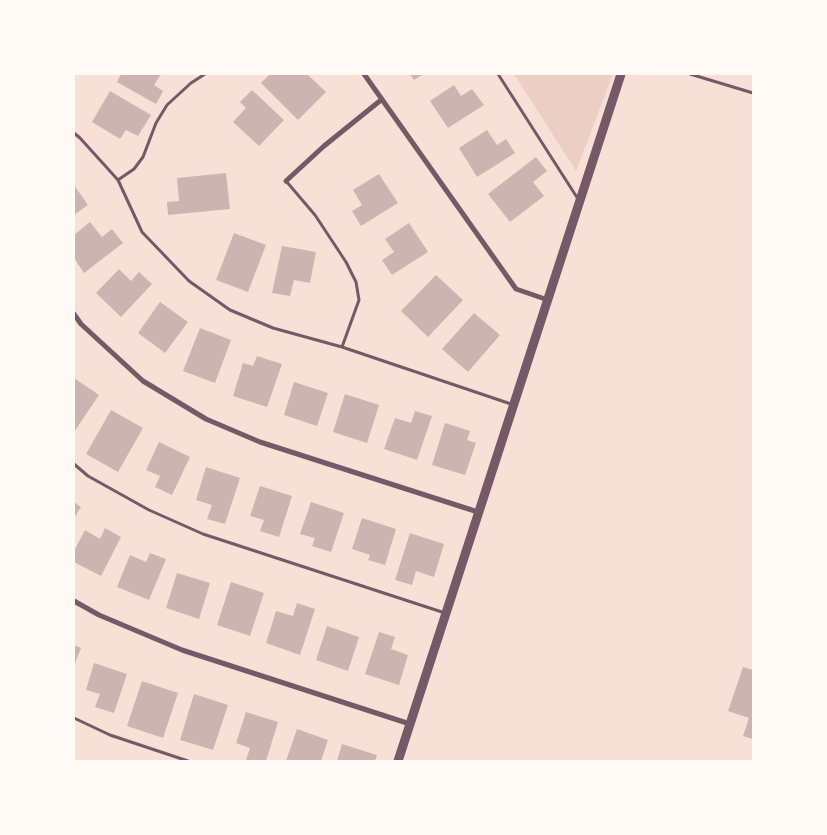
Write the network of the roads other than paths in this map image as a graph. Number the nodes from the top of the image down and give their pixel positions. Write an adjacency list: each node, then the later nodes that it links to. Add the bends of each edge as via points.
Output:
1 (205, 74): 9 (lane, via 190,83 167,105 143,157 134,169)
2 (364, 74): 7 (street)
3 (498, 74): 11 (lane)
4 (621, 74): 11 (street)
5 (690, 74): 6 (lane)
6 (753, 93)
7 (381, 100): 10 (street); 12 (street, via 516,289)
8 (74, 133): 9 (lane)
9 (118, 180): 14 (lane, via 142,232 189,281 230,310 273,328)
10 (286, 181): 14 (lane, via 315,215 356,282 359,300)
11 (580, 202): 12 (street)
12 (548, 300): 15 (street)
13 (74, 314): 17 (street, via 143,381 206,419 260,442)
14 (342, 347): 15 (lane)
15 (514, 405): 17 (street)
16 (74, 464): 19 (lane, via 88,476 149,510 203,534)
17 (478, 512): 19 (street)
18 (74, 601): 21 (street, via 182,650)
19 (446, 613): 21 (street)
20 (74, 718): 22 (lane, via 110,735)
21 (410, 724): 23 (street)
22 (188, 761)
23 (398, 761)

